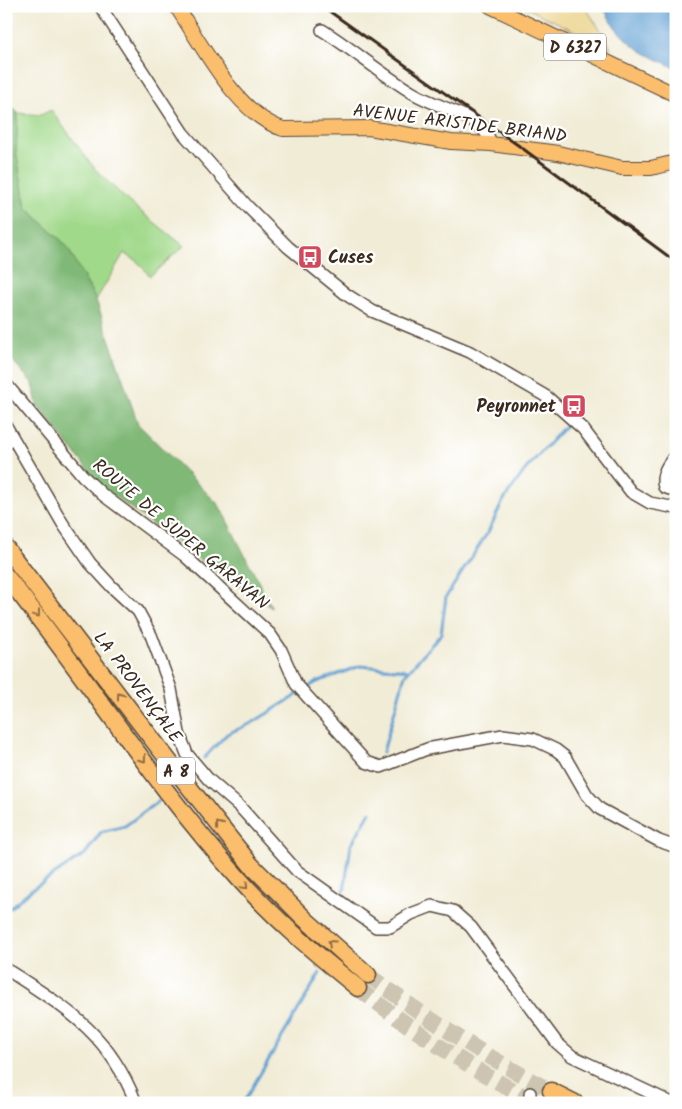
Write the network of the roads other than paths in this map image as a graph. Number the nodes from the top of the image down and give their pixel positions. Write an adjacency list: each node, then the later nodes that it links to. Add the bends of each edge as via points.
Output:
1 (100, 6): 12 (street, via 183,133 288,247 372,311 470,352 547,397 583,428 631,492 650,504)
2 (176, 6): 6 (main road, AVENUE ARISTIDE BRIAND, via 241,100 272,126 297,130 344,126 369,128 451,142)
3 (490, 6): 5 (main road, D 6327)
4 (322, 30): 6 (street, via 406,89 478,124 489,135)
5 (676, 95)
6 (490, 144): 7 (main road, AVENUE ARISTIDE BRIAND, via 558,153 622,168 652,168)
7 (676, 162)
8 (6, 384): 15 (street, ROUTE DE SUPER GARAVAN, via 83,476 103,495 184,556 270,634 296,684 366,762 381,766 427,749 503,735 533,739 565,757 587,795 600,809)
9 (6, 426): 20 (street, via 63,524 90,563 138,611 151,635 171,689 179,733 187,754 298,871 376,927 390,927 432,906 452,911 471,927 557,1043 572,1056)
10 (676, 455): 11 (street, via 662,481 664,487)
11 (676, 491)
12 (676, 508)
13 (6, 548): 14 (highway, LA PROVENÇALE / A 8, one-way to 13, via 148,765 239,879 292,933 363,981 232,842)
14 (6, 576)
15 (676, 847)
16 (6, 969): 18 (street, via 67,1009 89,1028 111,1054)
17 (551, 1091): 19 (highway)
18 (136, 1103)
19 (575, 1103)
20 (672, 1103)

